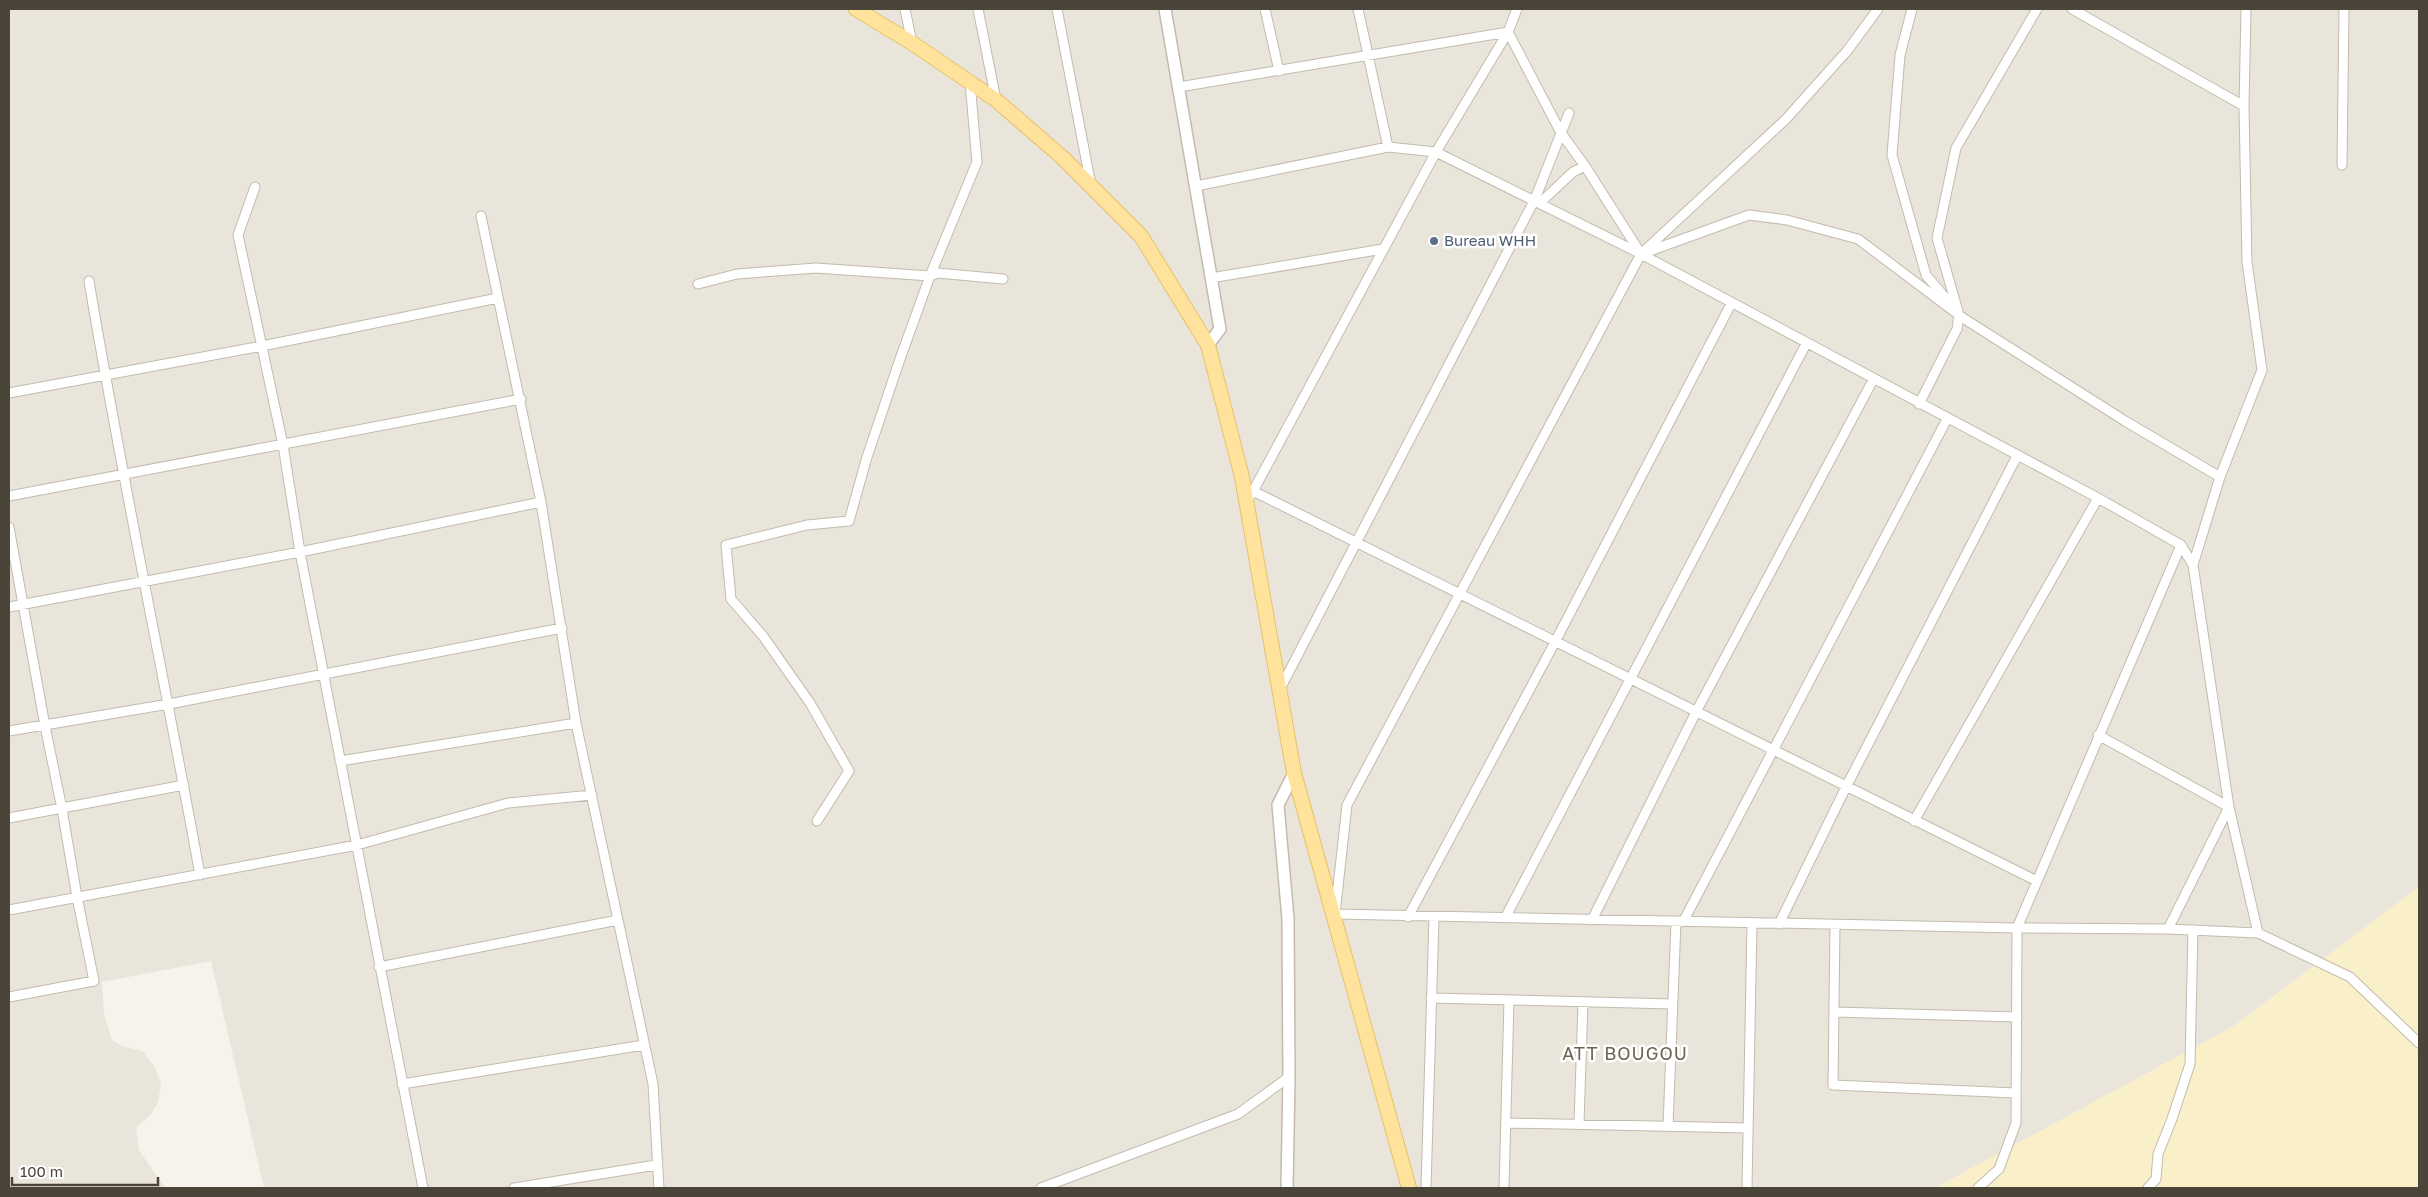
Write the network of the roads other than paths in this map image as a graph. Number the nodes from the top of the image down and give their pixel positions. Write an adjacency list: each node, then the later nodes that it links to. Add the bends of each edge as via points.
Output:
1 (856, 9): 16 (main road)
2 (905, 9): 16 (street)
3 (978, 9): 21 (street)
4 (1057, 9): 29 (street)
5 (1165, 9): 20 (street)
6 (1265, 9): 18 (street)
7 (1358, 9): 17 (street)
8 (1517, 9): 15 (street)
9 (1878, 9): 35 (street, via 1847,51 1786,119)
10 (1912, 9): 43 (street, via 1900,55 1892,155 1926,275)
11 (2037, 9): 43 (street, via 1956,148 1937,238)
12 (2072, 9): 22 (street)
13 (2246, 9): 22 (street)
14 (2344, 9): 27 (street)
15 (1508, 32): 17 (street); 24 (street); 26 (street)
16 (912, 43): 19 (main road)
17 (1368, 57): 18 (street); 25 (street)
18 (1279, 71): 20 (street)
19 (970, 82): 21 (main road); 36 (street, via 978,162)
20 (1179, 87): 30 (street)
21 (996, 100): 29 (main road)
22 (2244, 106): 56 (street, via 2247,262 2262,370)
23 (1569, 113): 24 (street)
24 (1561, 132): 28 (street); 32 (street)
25 (1388, 147): 26 (street); 30 (street)
26 (1436, 152): 32 (street); 34 (street)
27 (2342, 165)
28 (1585, 166): 32 (street); 35 (street)
29 (1091, 185): 45 (main road, via 1141,236)
30 (1196, 186): 37 (street)
31 (255, 187): 46 (street, via 238,235)
32 (1538, 201): 35 (street); 63 (street)
33 (481, 216): 41 (street)
34 (1382, 249): 37 (street); 57 (street)
35 (1641, 254): 42 (street); 43 (street, via 1748,215 1787,220 1858,239); 68 (street)
36 (930, 276): 38 (street, via 938,273); 40 (street, via 816,268 737,274); 91 (street, via 883,407 849,521 807,525 726,545 731,599 763,636 810,702 849,771)
37 (1211, 278): 45 (street, via 1220,330)
38 (1002, 279)
39 (89, 281): 47 (street)
40 (698, 284)
41 (498, 298): 46 (street); 50 (street)
42 (1731, 304): 44 (street); 72 (street)
43 (1959, 315): 51 (street, via 1957,329); 56 (street, via 2125,421)
44 (1806, 344): 48 (street); 74 (street)
45 (1208, 345): 61 (main road)
46 (262, 346): 47 (street); 53 (street)
47 (105, 374): 49 (street); 55 (street)
48 (1873, 380): 51 (street); 77 (street)
49 (9, 393)
50 (521, 399): 53 (street); 60 (street)
51 (1919, 404): 52 (street)
52 (1947, 419): 54 (street); 82 (street)
53 (283, 445): 55 (street); 65 (street)
54 (2017, 456): 59 (street); 86 (street)
55 (123, 475): 58 (street); 67 (street)
56 (2220, 477): 66 (street)
57 (1253, 491): 61 (street); 63 (street)
58 (9, 496)
59 (2098, 498): 64 (street); 92 (street)
60 (541, 502): 65 (street); 71 (street)
61 (1247, 504): 75 (main road)
62 (9, 527): 69 (street)
63 (1355, 543): 68 (street); 75 (street)
64 (2181, 545): 66 (street); 81 (street)
65 (300, 552): 67 (street); 73 (street)
66 (2193, 565): 88 (street)
67 (144, 580): 69 (street); 76 (street)
68 (1460, 595): 72 (street); 98 (street, via 1347,805)
69 (22, 604): 70 (street); 79 (street)
70 (9, 607)
71 (562, 628): 73 (street); 78 (street)
72 (1555, 642): 74 (street); 99 (street)
73 (325, 673): 76 (street); 83 (street)
74 (1631, 680): 77 (street); 101 (street)
75 (1280, 690): 84 (main road)
76 (169, 704): 79 (street); 85 (street)
77 (1696, 712): 82 (street); 103 (street)
78 (576, 723): 83 (street); 87 (street)
79 (45, 726): 80 (street); 89 (street)
80 (9, 731)
81 (2098, 735): 88 (street); 95 (street)
82 (1773, 751): 86 (street); 104 (street)
83 (340, 761): 93 (street)
84 (1294, 773): 98 (main road); 122 (street, via 1278,805 1288,919)
85 (184, 785): 89 (street); 94 (street)
86 (1846, 787): 92 (street); 106 (street)
87 (592, 795): 93 (street, via 508,803); 102 (street)
88 (2229, 807): 109 (street); 111 (street)
89 (62, 809): 90 (street); 96 (street)
90 (9, 818)
91 (817, 821)
92 (1914, 821): 95 (street)
93 (358, 845): 94 (street); 112 (street)
94 (200, 875): 96 (street)
95 (2037, 881): 108 (street)
96 (77, 897): 97 (street); 113 (street, via 94,981)
97 (9, 910)
98 (1335, 914): 99 (street); 135 (main road)
99 (1408, 917): 100 (street)
100 (1434, 917): 101 (street); 114 (street)
101 (1505, 918): 103 (street)
102 (618, 920): 112 (street); 121 (street)
103 (1592, 920): 104 (street)
104 (1680, 922): 105 (street); 117 (street)
105 (1752, 923): 106 (street); 128 (street)
106 (1779, 924): 107 (street)
107 (1836, 925): 108 (street); 118 (street)
108 (2017, 928): 109 (street); 119 (street)
109 (2168, 929): 110 (street)
110 (2193, 930): 111 (street); 140 (street, via 2190,1064 2158,1154 2156,1179)
111 (2258, 933): 120 (street, via 2350,977)
112 (379, 967): 123 (street)
113 (9, 997)
114 (1431, 998): 115 (street); 136 (street)
115 (1509, 1000): 116 (street); 125 (street)
116 (1583, 1002): 117 (street); 126 (street)
117 (1672, 1004): 127 (street)
118 (1834, 1012): 119 (street); 124 (street, via 1833,1085)
119 (2017, 1017): 124 (street)
120 (2419, 1043)
121 (644, 1045): 123 (street); 129 (street, via 653,1084)
122 (1289, 1077): 133 (street, via 1238,1114); 134 (street)
123 (402, 1084): 130 (street)
124 (2016, 1093): 139 (street, via 2016,1123 1999,1169)
125 (1506, 1123): 126 (street); 137 (street)
126 (1579, 1123): 127 (street)
127 (1668, 1126): 128 (street)
128 (1748, 1128): 138 (street)
129 (656, 1166): 131 (street); 132 (street)
130 (423, 1188)
131 (514, 1188)
132 (659, 1188)
133 (1041, 1188)
134 (1287, 1188)
135 (1409, 1188)
136 (1426, 1188)
137 (1504, 1188)
138 (1748, 1188)
139 (1978, 1188)
140 (2148, 1188)

